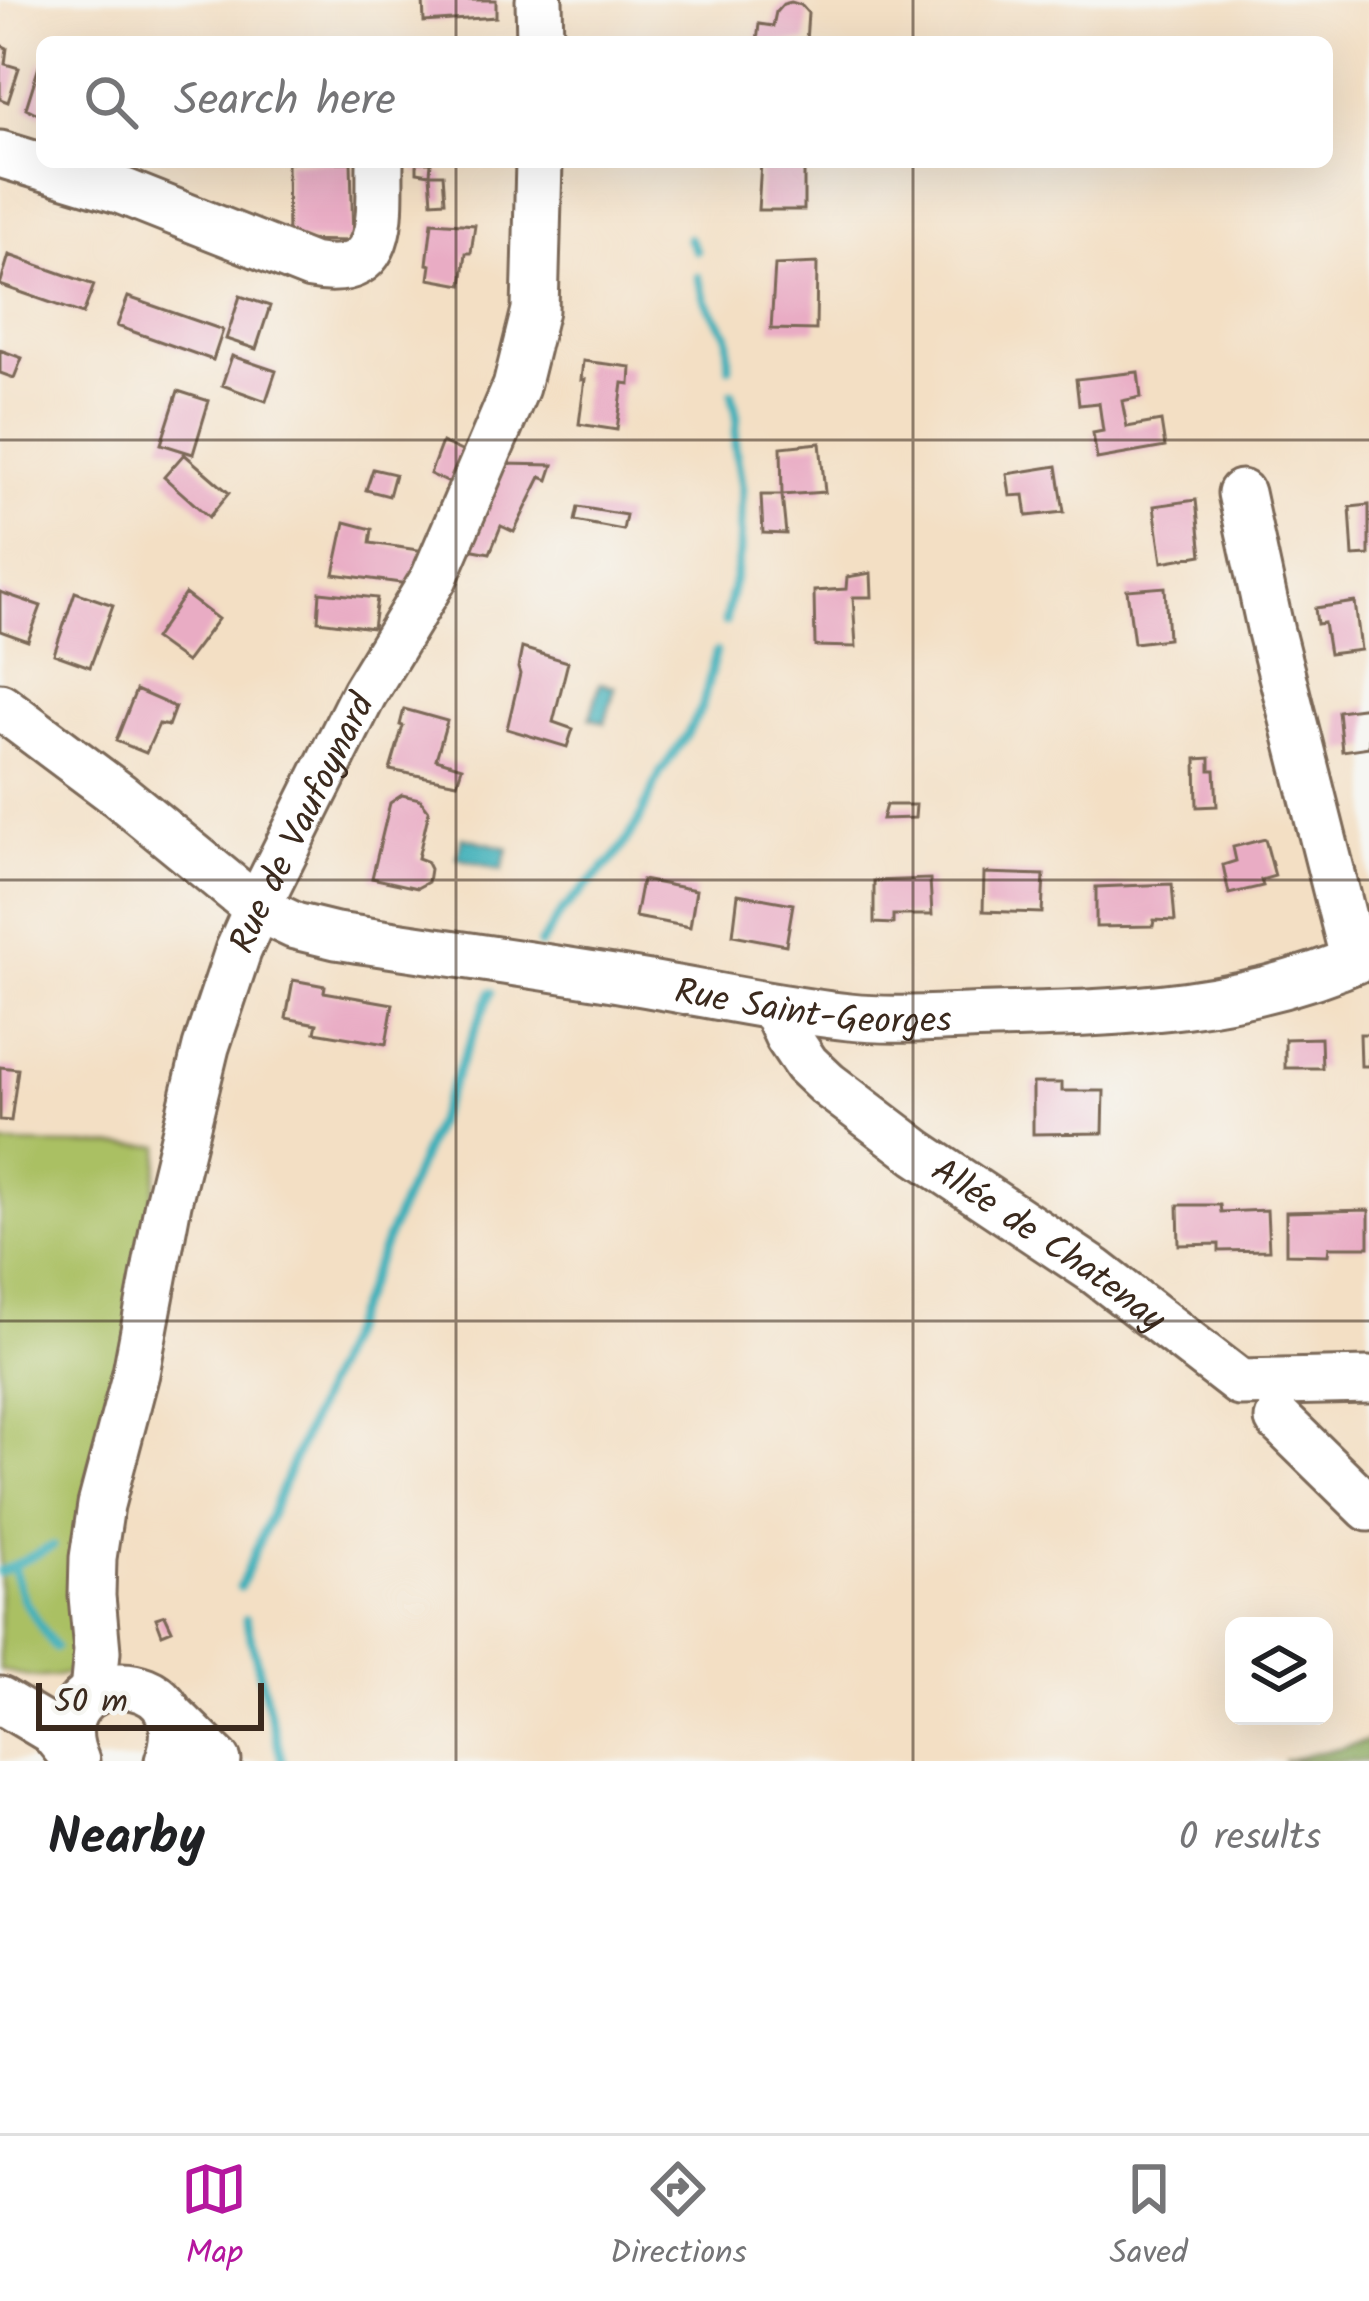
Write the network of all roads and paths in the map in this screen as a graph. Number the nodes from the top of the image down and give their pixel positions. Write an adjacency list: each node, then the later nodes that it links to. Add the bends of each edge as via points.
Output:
1 (539, 0): 2 (street)
2 (540, 36)
3 (0, 154): 4 (street)
4 (36, 165)
5 (46, 168): 6 (street, via 331,270 370,253 379,232)
6 (380, 168)
7 (539, 168): 10 (street, Rue de Vaufoynard, via 535,310 516,387 434,578 364,693)
8 (1241, 494): 11 (street)
9 (0, 706): 10 (street, Rue Saint-Georges)
10 (257, 908): 12 (street, Rue Saint-Georges, via 336,936); 15 (street, Rue de Vaufoynard, via 200,1068)
11 (1361, 958): 12 (street, Rue Saint-Georges, via 1235,999 1144,1011 882,1019)
12 (775, 1009): 14 (street, Allée de Chatenay, via 827,1084 1095,1271)
13 (1369, 1380): 14 (street)
14 (1262, 1403): 16 (street, Allée de Chatenay)
15 (100, 1505): 18 (street, Rue de Vaufoynard); 20 (street, Rue de Vaufoynard, via 110,1608)
16 (1369, 1508)
17 (0, 1689): 18 (street)
18 (90, 1695): 20 (street, via 118,1684); 21 (street, Rue de Vaufoynard, via 70,1725)
19 (0, 1700): 21 (street, via 52,1731)
20 (156, 1700): 22 (street, via 173,1726); 23 (street)
21 (74, 1759)
22 (169, 1761)
23 (218, 1761)

